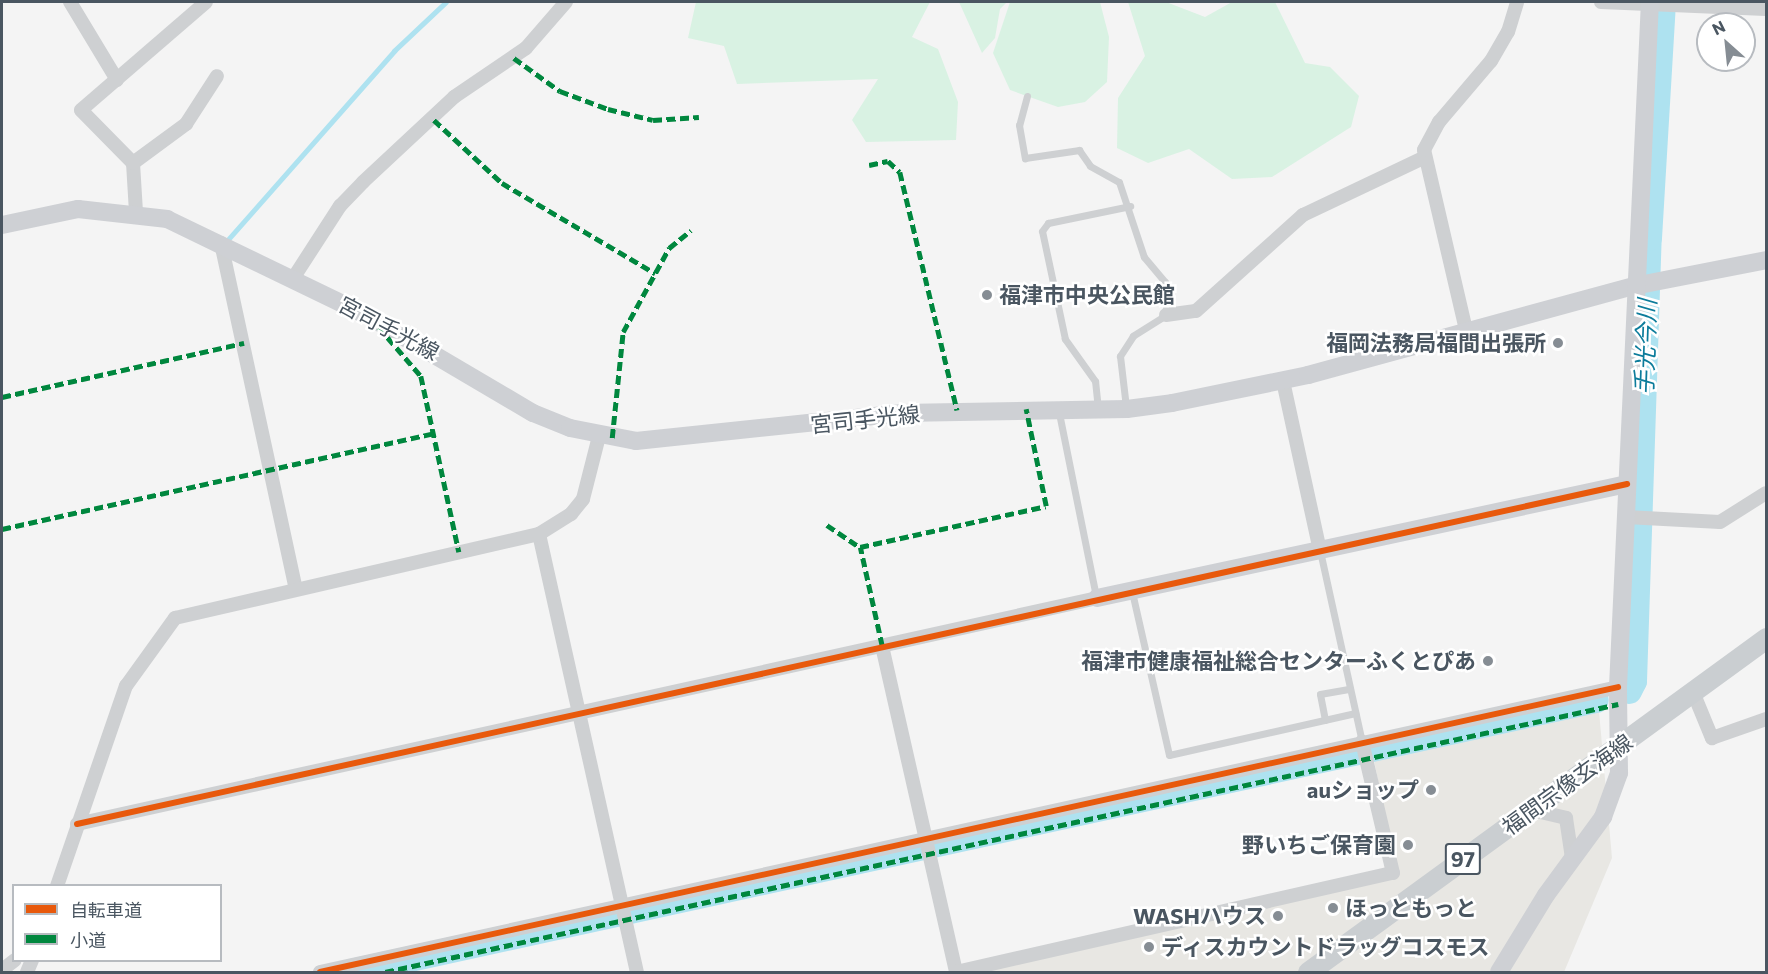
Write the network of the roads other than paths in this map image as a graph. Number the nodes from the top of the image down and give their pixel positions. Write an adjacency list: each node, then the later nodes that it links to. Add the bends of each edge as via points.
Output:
1 (70, 2): 9 (street)
2 (206, 2): 9 (street)
3 (566, 2): 18 (street, via 526,48 454,97 363,182 340,206)
4 (1517, 2): 11 (street, via 1508,32 1439,122)
5 (1601, 2): 6 (street)
6 (1650, 2): 7 (street); 19 (main road)
7 (1767, 9)
8 (217, 76): 12 (street, via 186,124)
9 (117, 80): 12 (street, via 81,110)
10 (1027, 96): 13 (lane, via 1019,125 1025,158 1079,150 1090,166 1119,182)
11 (1425, 157): 20 (street, via 1303,215 1196,311); 21 (street)
12 (133, 163): 14 (street)
13 (1130, 206): 20 (lane, via 1144,257 1165,282); 25 (lane, via 1057,220 1042,231 1065,339 1095,381)
14 (136, 212): 15 (main road, 宮司手光線, via 78,209); 16 (main road, 宮司手光線)
15 (2, 225)
16 (221, 243): 18 (main road, 宮司手光線); 32 (street)
17 (1767, 260): 19 (main road, 宮司手光線)
18 (294, 277): 26 (main road, 宮司手光線, via 533,413)
19 (1636, 286): 21 (main road, 宮司手光線); 27 (main road)
20 (1166, 315): 23 (lane, via 1133,336 1120,356)
21 (1466, 330): 22 (main road, 宮司手光線)
22 (1284, 381): 23 (main road, 宮司手光線); 31 (street)
23 (1127, 409): 25 (main road, 宮司手光線)
24 (1059, 410): 25 (main road, 宮司手光線); 26 (main road, 宮司手光線, via 901,413 666,440); 34 (lane)
25 (1098, 410)
26 (599, 436): 30 (street, via 583,499 571,514)
27 (1627, 484): 29 (main road); 31 (main road)
28 (1767, 493): 29 (street, via 1720,522)
29 (1626, 517): 37 (main road)
30 (540, 534): 32 (street); 40 (street)
31 (1320, 551): 33 (main road); 38 (lane)
32 (296, 589): 47 (street, via 175,618 126,686)
33 (1132, 592): 34 (main road); 43 (lane, via 1168,755)
34 (1096, 598): 36 (street)
35 (1767, 638): 39 (main road, 福間宗像玄海線 / 97)
36 (882, 646): 40 (street); 48 (street)
37 (1618, 687): 44 (main road); 45 (street)
38 (1349, 688): 41 (lane); 43 (lane, via 1320,694)
39 (1693, 692): 42 (street, via 1712,738); 44 (main road, 福間宗像玄海線 / 97)
40 (580, 713): 47 (street); 51 (street)
41 (1355, 713): 43 (lane); 45 (lane)
42 (1767, 719)
43 (1325, 720)
44 (1618, 746): 46 (main road, 福間宗像玄海線 / 97); 49 (main road, via 1612,796)
45 (1364, 748): 48 (street); 48 (street, via 1393,873 956,972)
46 (1532, 810): 49 (street, via 1566,818); 54 (main road, 福間宗像玄海線 / 97)
47 (77, 824): 50 (street)
48 (927, 844): 51 (street)
49 (1572, 858): 55 (main road)
50 (57, 884)
51 (623, 910): 52 (street); 53 (street)
52 (320, 972)
53 (637, 972)
54 (1308, 972)
55 (1503, 972)

